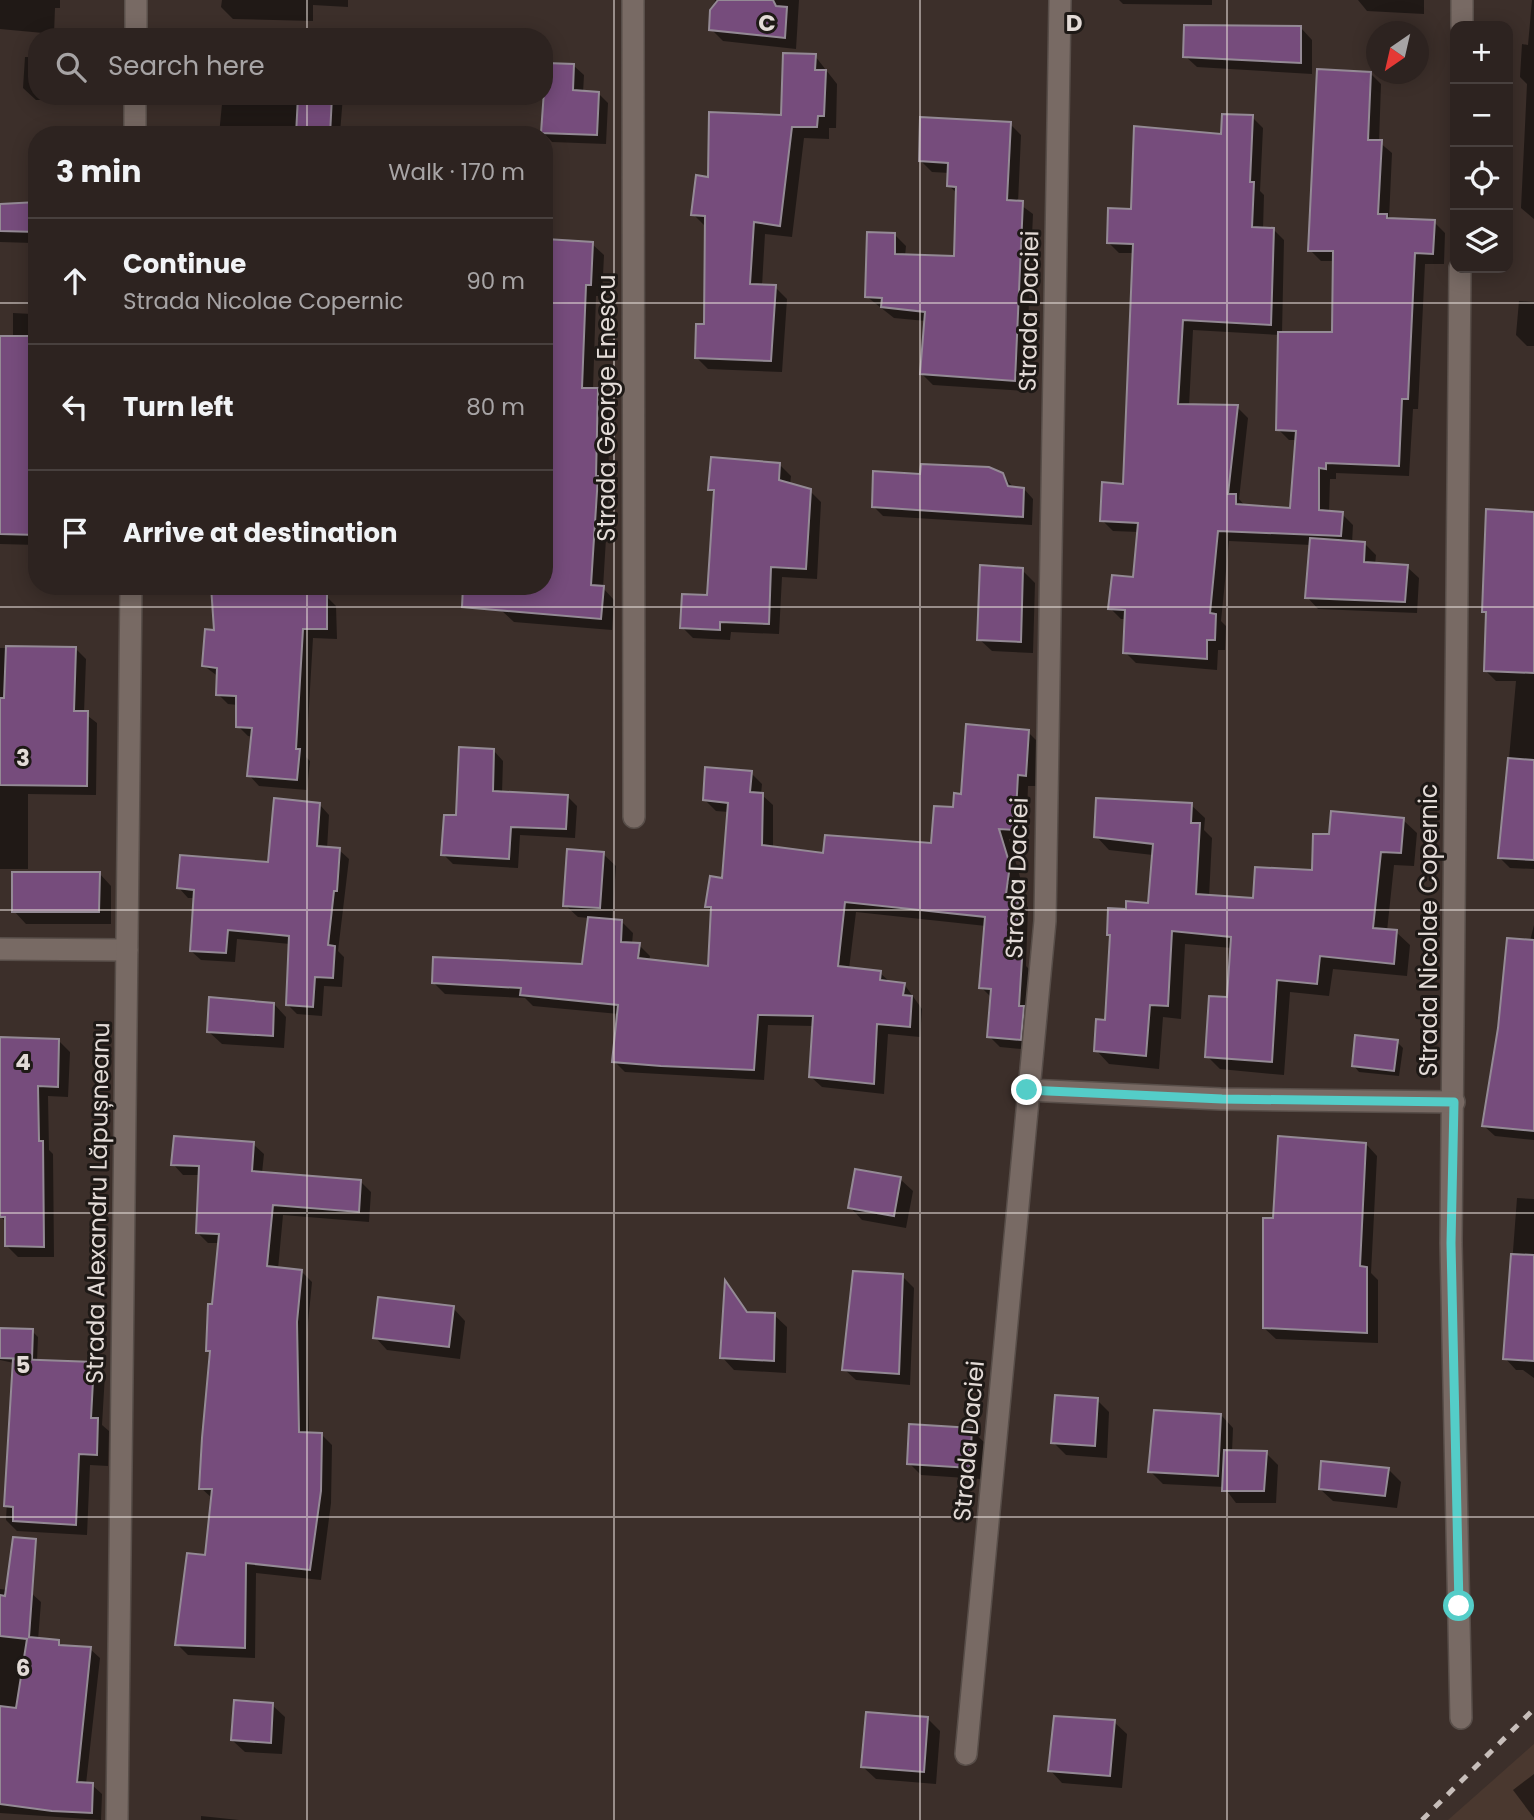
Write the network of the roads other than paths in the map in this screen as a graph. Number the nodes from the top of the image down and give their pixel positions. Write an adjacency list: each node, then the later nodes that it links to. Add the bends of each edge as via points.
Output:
1 (136, 0): 6 (street)
2 (633, 0): 11 (street, Strada George Enescu)
3 (1060, 0): 14 (street, Strada Daciei, via 1045,921)
4 (1462, 0): 5 (street)
5 (1462, 21)
6 (136, 28)
7 (135, 105): 8 (street)
8 (135, 126)
9 (1460, 273): 15 (street, Strada Nicolae Copernic)
10 (131, 595): 13 (street, Strada Alexandru Lăpușneanu)
11 (634, 817)
12 (0, 949): 13 (street)
13 (127, 950): 18 (street, Strada Alexandru Lăpușneanu)
14 (1027, 1090): 15 (street, via 1222,1099); 17 (street, Strada Daciei)
15 (1454, 1102): 16 (street, Strada Nicolae Copernic, via 1451,1243)
16 (1461, 1718)
17 (967, 1754)
18 (117, 1820)

